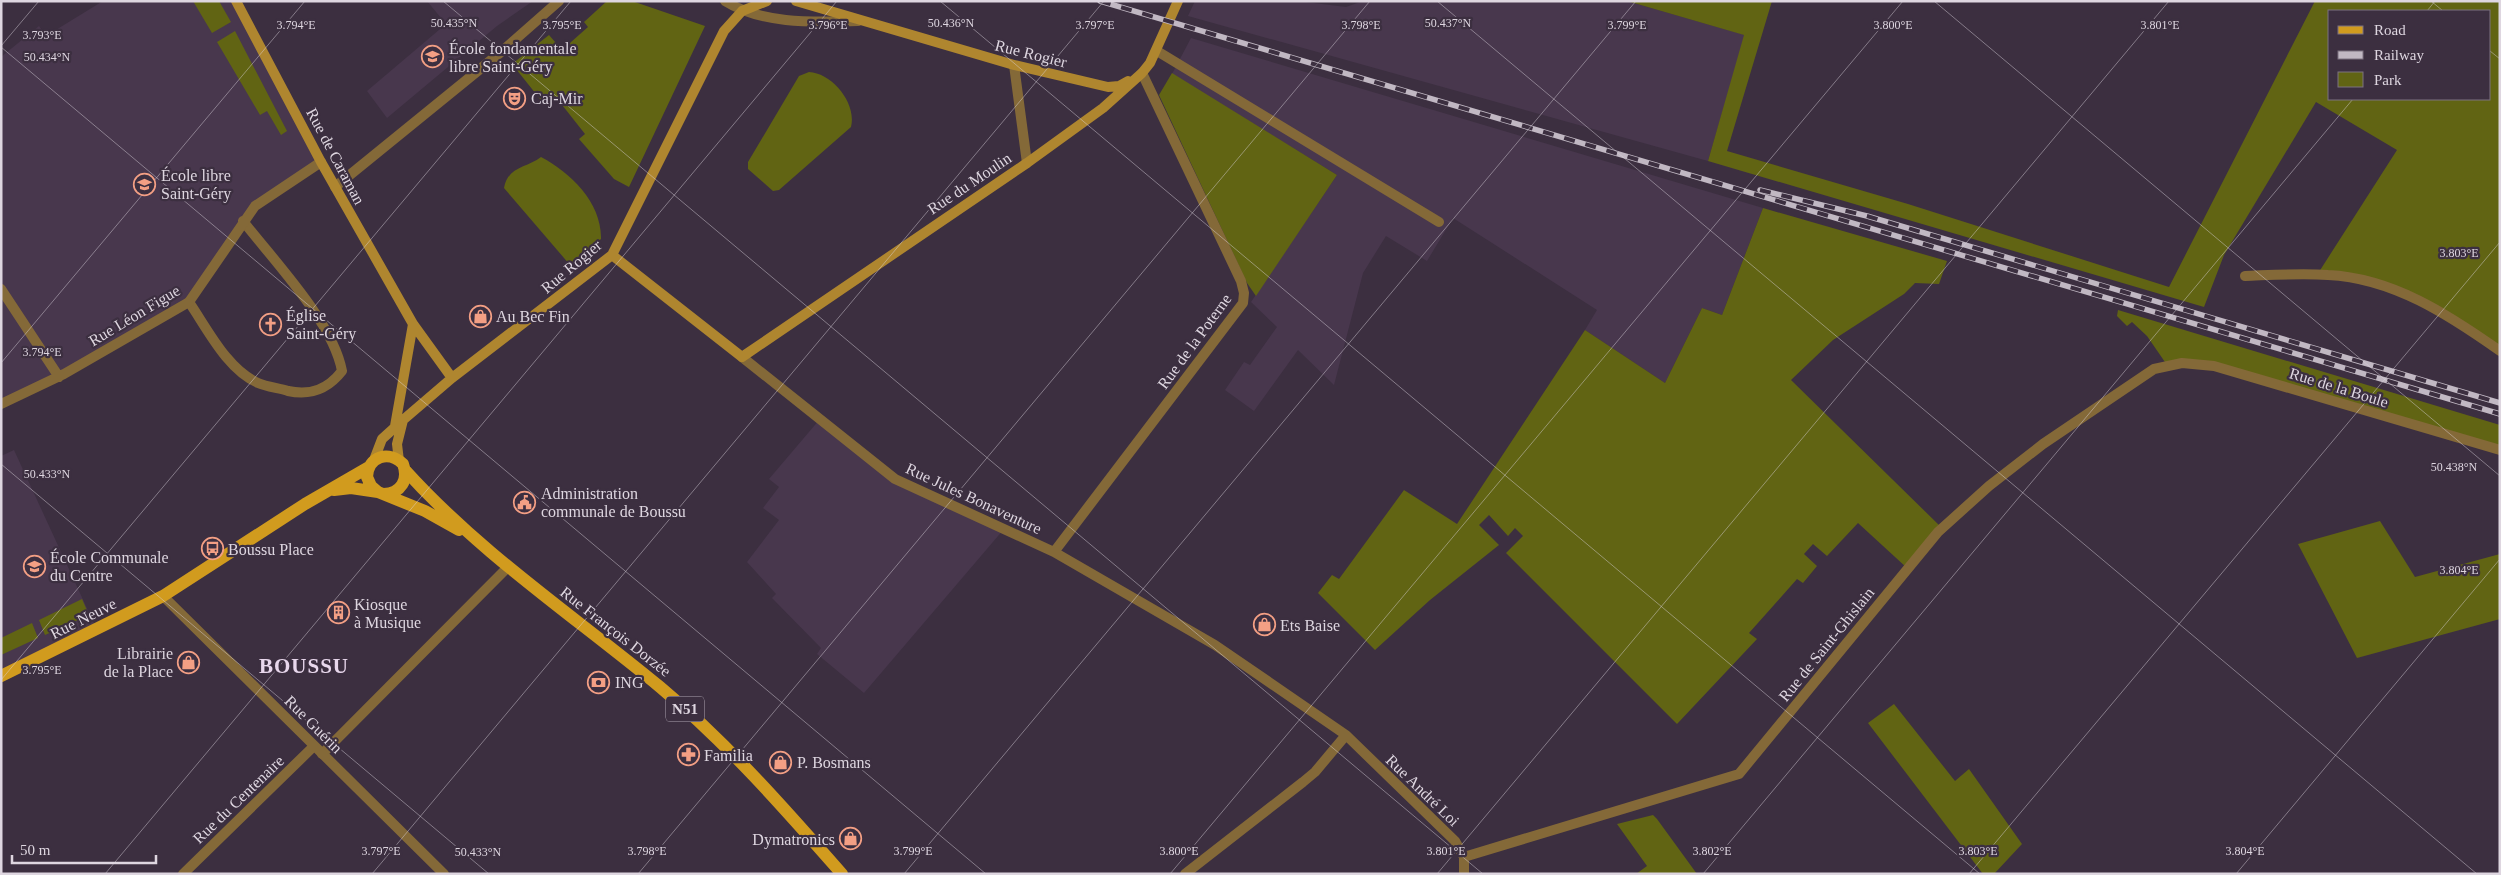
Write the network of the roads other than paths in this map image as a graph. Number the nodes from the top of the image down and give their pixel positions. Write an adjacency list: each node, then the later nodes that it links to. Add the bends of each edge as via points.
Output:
1 (236, 1): 13 (street, Rue de Caraman)
2 (559, 1): 15 (street)
3 (725, 1): 7 (street); 8 (street)
4 (767, 1): 7 (street)
5 (796, 1): 9 (street, Rue Rogier)
6 (1178, 1): 10 (street, Rue du Moulin)
7 (742, 11): 8 (street, Rue Rogier); 9 (street, via 780,18)
8 (732, 20): 18 (street, Rue Rogier)
9 (860, 20): 11 (street, Rue Rogier)
10 (1157, 51): 12 (street, Rue du Moulin); 17 (street)
11 (1014, 66): 12 (street, Rue Rogier, via 1108,87 1119,86); 14 (street)
12 (1142, 73): 14 (street, Rue du Moulin, via 1103,108); 36 (street, Rue de la Poterne, via 1241,281 1243,303)
13 (321, 162): 15 (street, Rue de Caraman); 16 (street, Rue Léon Figue, via 256,206)
14 (1026, 163): 24 (street, Rue du Moulin)
15 (335, 187): 22 (street, Rue de Caraman)
16 (244, 221): 21 (street, Rue Léon Figue); 21 (street, via 312,308 340,358 342,371 328,386 314,392 295,392 259,384 229,360)
17 (1439, 222)
18 (612, 255): 24 (street, Rue Jules Bonaventure); 27 (street, Rue Rogier)
19 (2245, 276): 23 (street, via 2329,275 2353,278 2419,300 2453,318)
20 (1, 289): 26 (street)
21 (189, 302): 26 (street, Rue Léon Figue)
22 (413, 324): 27 (street, Rue de Caraman); 29 (street)
23 (2500, 351)
24 (742, 357): 36 (street, Rue Jules Bonaventure, via 895,479)
25 (2168, 365): 30 (street, Rue de la Boule, via 2214,366); 43 (street, Rue de Saint-Ghislain, via 2142,375 2043,444 1938,532 1739,774)
26 (59, 377): 28 (street, Rue Léon Figue)
27 (452, 378): 29 (street, Rue Rogier)
28 (1, 404)
29 (399, 423): 31 (street, Rue Rogier, via 379,444); 32 (street, via 397,444)
30 (2500, 450)
31 (371, 464): 32 (main road, via 386,456); 33 (main road, Rue Neuve / N51); 34 (main road, via 368,481)
32 (402, 465): 34 (main road, via 406,476 402,487 397,492); 35 (main road, Rue François Dorzée / N51)
33 (330, 490): 34 (main road, Rue Neuve / N51, via 351,488); 38 (main road, Rue Neuve / N51)
34 (381, 493): 35 (main road, Rue François Dorzée / N51, via 426,511)
35 (489, 550): 37 (main road, Rue François Dorzée / N51)
36 (1054, 552): 40 (street, Rue Jules Bonaventure, via 1216,645)
37 (508, 567): 42 (street); 46 (main road, Rue François Dorzée / N51, via 691,715 767,790)
38 (163, 596): 39 (main road, Rue Neuve / N51); 41 (street, Rue Guérin)
39 (1, 676)
40 (1346, 735): 43 (street, Rue André Loi, via 1455,841); 47 (street, via 1315,772)
41 (314, 746): 42 (street, Rue Guérin); 44 (street, Rue du Centenaire)
42 (322, 754): 45 (street, Rue Guérin)
43 (1464, 857): 48 (street)
44 (183, 874)
45 (444, 874)
46 (842, 874)
47 (1185, 874)
48 (1464, 874)

